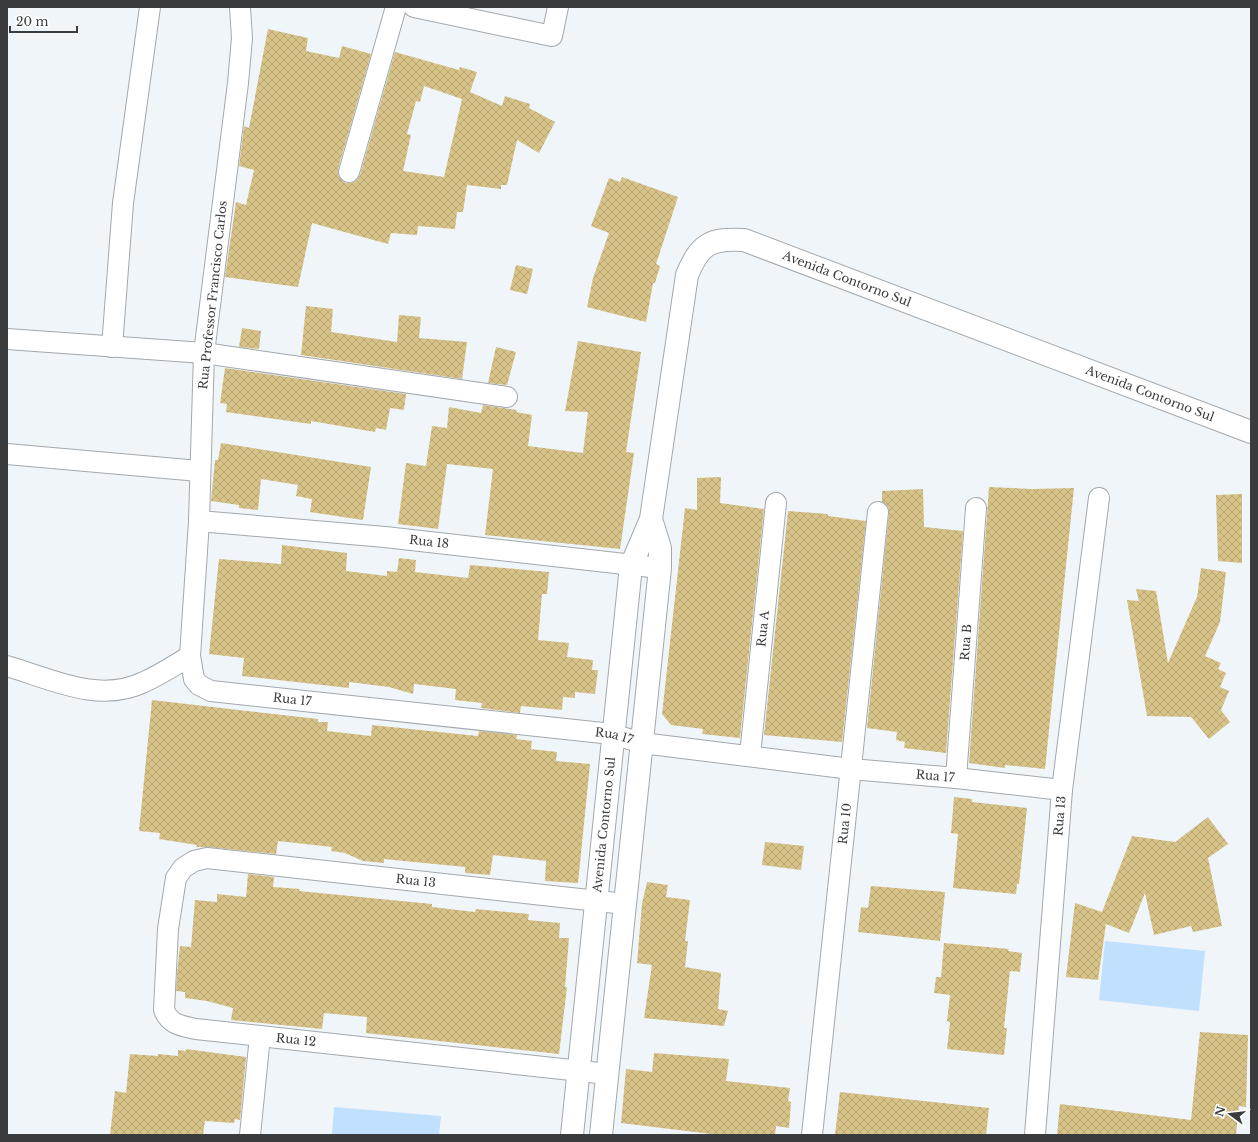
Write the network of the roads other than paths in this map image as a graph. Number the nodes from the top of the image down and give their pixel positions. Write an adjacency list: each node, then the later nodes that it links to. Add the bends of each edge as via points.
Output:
1 (150, 7): 8 (street, via 123,203)
2 (240, 7): 9 (street, Rua Professor Francisco Carlos, via 242,38 238,83)
3 (396, 7): 6 (street)
4 (414, 7): 5 (street, via 552,36)
5 (558, 7)
6 (349, 172)
7 (7, 339): 8 (street)
8 (112, 347): 9 (street)
9 (204, 353): 10 (street); 13 (street, Rua Professor Francisco Carlos)
10 (507, 397)
11 (1251, 432): 18 (street, Avenida Contorno Sul, via 744,240 726,239 710,244 695,255 687,275)
12 (7, 454): 13 (street)
13 (199, 471): 19 (street, Rua Professor Francisco Carlos)
14 (1099, 498): 29 (street, Rua 13)
15 (776, 503): 26 (street, Rua A)
16 (976, 508): 28 (street, Rua B)
17 (878, 512): 27 (street, Rua 10)
18 (651, 519): 20 (street, Avenida Contorno Sul); 21 (street, Avenida Contorno Sul, via 660,548)
19 (199, 521): 20 (street, Rua 18, via 385,537); 22 (street, Rua Professor Francisco Carlos)
20 (631, 566): 21 (street, Rua 18); 24 (street, Avenida Contorno Sul)
21 (660, 568): 25 (street, Avenida Contorno Sul)
22 (190, 656): 23 (street, via 143,683 98,692); 24 (street, Rua 17, via 194,679 211,692)
23 (7, 666)
24 (612, 734): 25 (street, Rua 17); 31 (street, Avenida Contorno Sul)
25 (642, 743): 26 (street, Rua 17); 32 (street, Avenida Contorno Sul)
26 (750, 755): 27 (street, Rua 17)
27 (851, 768): 28 (street, Rua 17); 39 (street, Rua 10)
28 (956, 778): 29 (street, Rua 17)
29 (1062, 790): 40 (street, Rua 13)
30 (207, 858): 31 (street, Rua 13); 33 (street, Rua 12, via 194,861 183,868 176,878 168,929 164,1010 166,1017 178,1025)
31 (595, 902): 32 (street, Rua 13); 34 (street, Avenida Contorno Sul)
32 (625, 904): 35 (street, Avenida Contorno Sul)
33 (260, 1036): 34 (street, Rua 12); 36 (street)
34 (579, 1070): 35 (street, Rua 12); 37 (street, Avenida Contorno Sul)
35 (608, 1074): 38 (street, Avenida Contorno Sul)
36 (250, 1135)
37 (572, 1135)
38 (602, 1135)
39 (812, 1135)
40 (1035, 1135)

